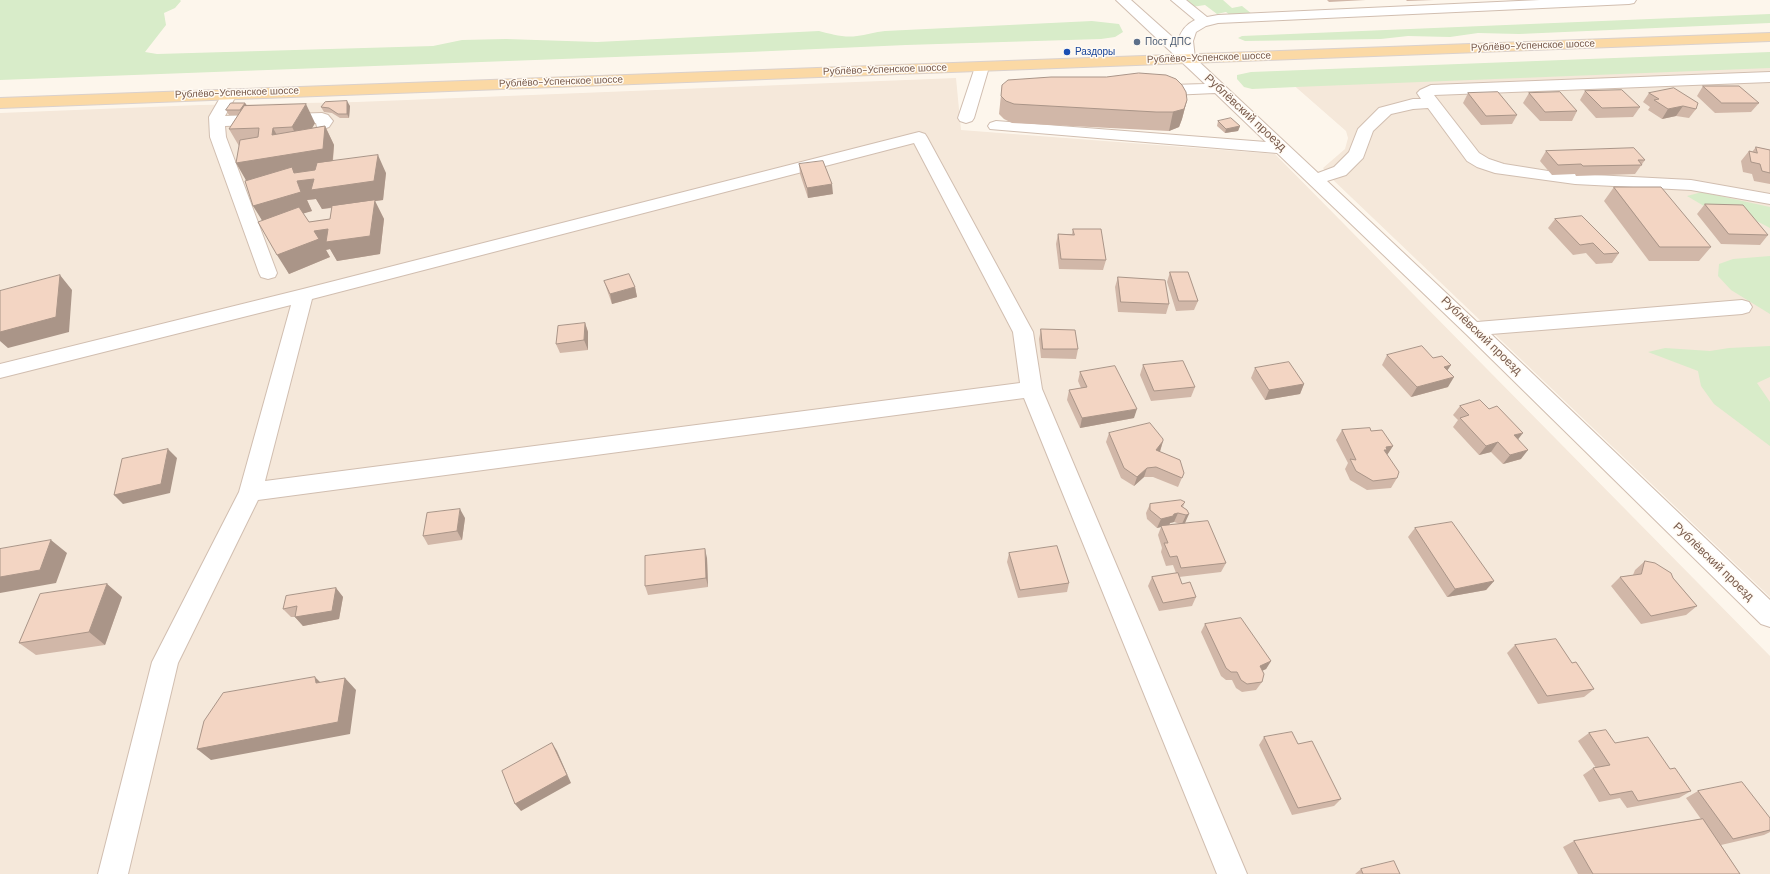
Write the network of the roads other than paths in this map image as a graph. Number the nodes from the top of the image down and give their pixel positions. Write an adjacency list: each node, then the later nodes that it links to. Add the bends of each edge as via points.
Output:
1 (1123, 0): 10 (street, Рублёвский проезд)
2 (1178, 0): 8 (street)
3 (1611, 0): 4 (street); 6 (street)
4 (1629, 0)
5 (1251, 4): 7 (street)
6 (1399, 5): 7 (street)
7 (1267, 17): 8 (street)
8 (1204, 21): 10 (street, via 1192,26 1185,36 1184,47)
9 (1770, 37): 10 (main road, Рублёво-Успенское шоссе)
10 (1188, 59): 11 (main road, Рублёво-Успенское шоссе); 14 (street, Рублёвский проезд)
11 (982, 67): 15 (main road, Рублёво-Успенское шоссе); 18 (street)
12 (1770, 77): 17 (street, via 1431,90 1425,93)
13 (1138, 86): 14 (street, via 1171,90)
14 (1219, 88): 22 (street, Рублёвский проезд)
15 (229, 94): 16 (main road, Рублёво-Успенское шоссе); 19 (street)
16 (0, 103)
17 (1431, 103): 23 (street, via 1399,106 1385,111 1366,129 1357,154 1340,171); 24 (street, via 1473,156 1483,163 1501,169 1575,179 1691,185)
18 (966, 118)
19 (217, 121): 20 (street, via 322,118 325,121); 25 (street, via 218,137)
20 (323, 124)
21 (996, 126): 22 (street)
22 (1282, 148): 23 (street, Рублёвский проезд)
23 (1315, 179): 28 (street, Рублёвский проезд)
24 (1770, 199)
25 (268, 273)
26 (303, 295): 29 (street); 30 (street, via 919,137 1023,332); 31 (street)
27 (1742, 308): 28 (street)
28 (1474, 329): 32 (street, Рублёвский проезд)
29 (0, 371)
30 (1031, 389): 31 (street); 34 (street)
31 (251, 492): 33 (street, via 165,662)
32 (1770, 616)
33 (113, 874)
34 (1232, 874)

